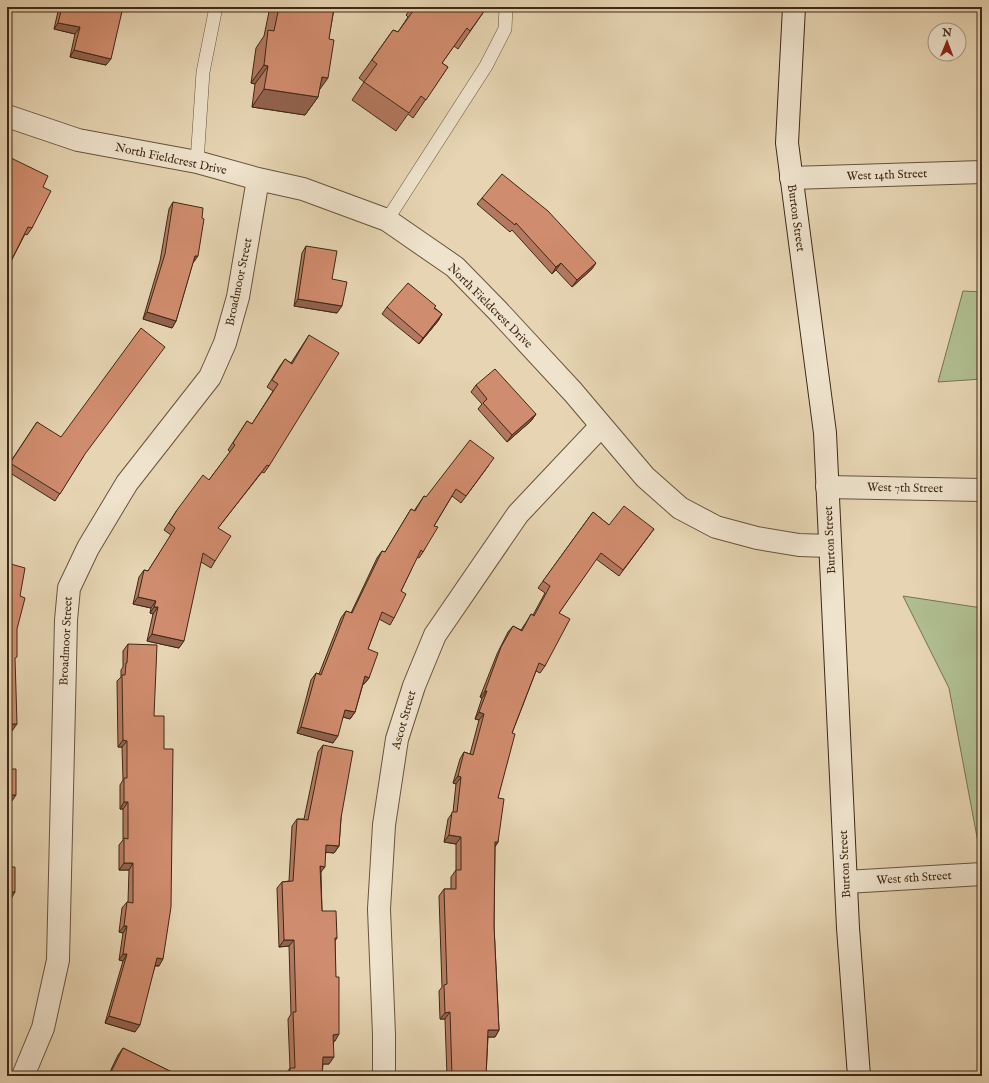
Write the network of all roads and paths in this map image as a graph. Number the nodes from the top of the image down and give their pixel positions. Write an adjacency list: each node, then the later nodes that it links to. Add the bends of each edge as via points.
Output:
1 (216, 7): 5 (lane, via 203,72)
2 (506, 7): 9 (lane, via 505,29 486,66)
3 (794, 7): 7 (street, Burton Street, via 787,143)
4 (7, 116): 5 (street, North Fieldcrest Drive, via 78,140)
5 (197, 162): 8 (street, North Fieldcrest Drive)
6 (982, 172): 7 (street, West 14th Street)
7 (791, 178): 11 (street, Burton Street, via 825,433)
8 (258, 179): 9 (street, North Fieldcrest Drive, via 303,189); 16 (street, Broadmoor Street, via 238,297 225,343 210,377 127,483 88,548 69,588 65,635 58,960 43,1028)
9 (387, 220): 10 (street, North Fieldcrest Drive, via 454,267 568,387)
10 (601, 426): 13 (street, North Fieldcrest Drive, via 645,477 680,508 698,518 716,527 757,538 799,545); 17 (street, Ascot Street, via 518,514 435,636 414,686 397,739 384,825 379,909)
11 (827, 487): 12 (street, West 7th Street); 13 (street, Burton Street)
12 (982, 490)
13 (830, 546): 15 (street, Burton Street)
14 (982, 874): 15 (street, West 6th Street)
15 (846, 882): 18 (street, Burton Street)
16 (23, 1076)
17 (384, 1076)
18 (859, 1076)

